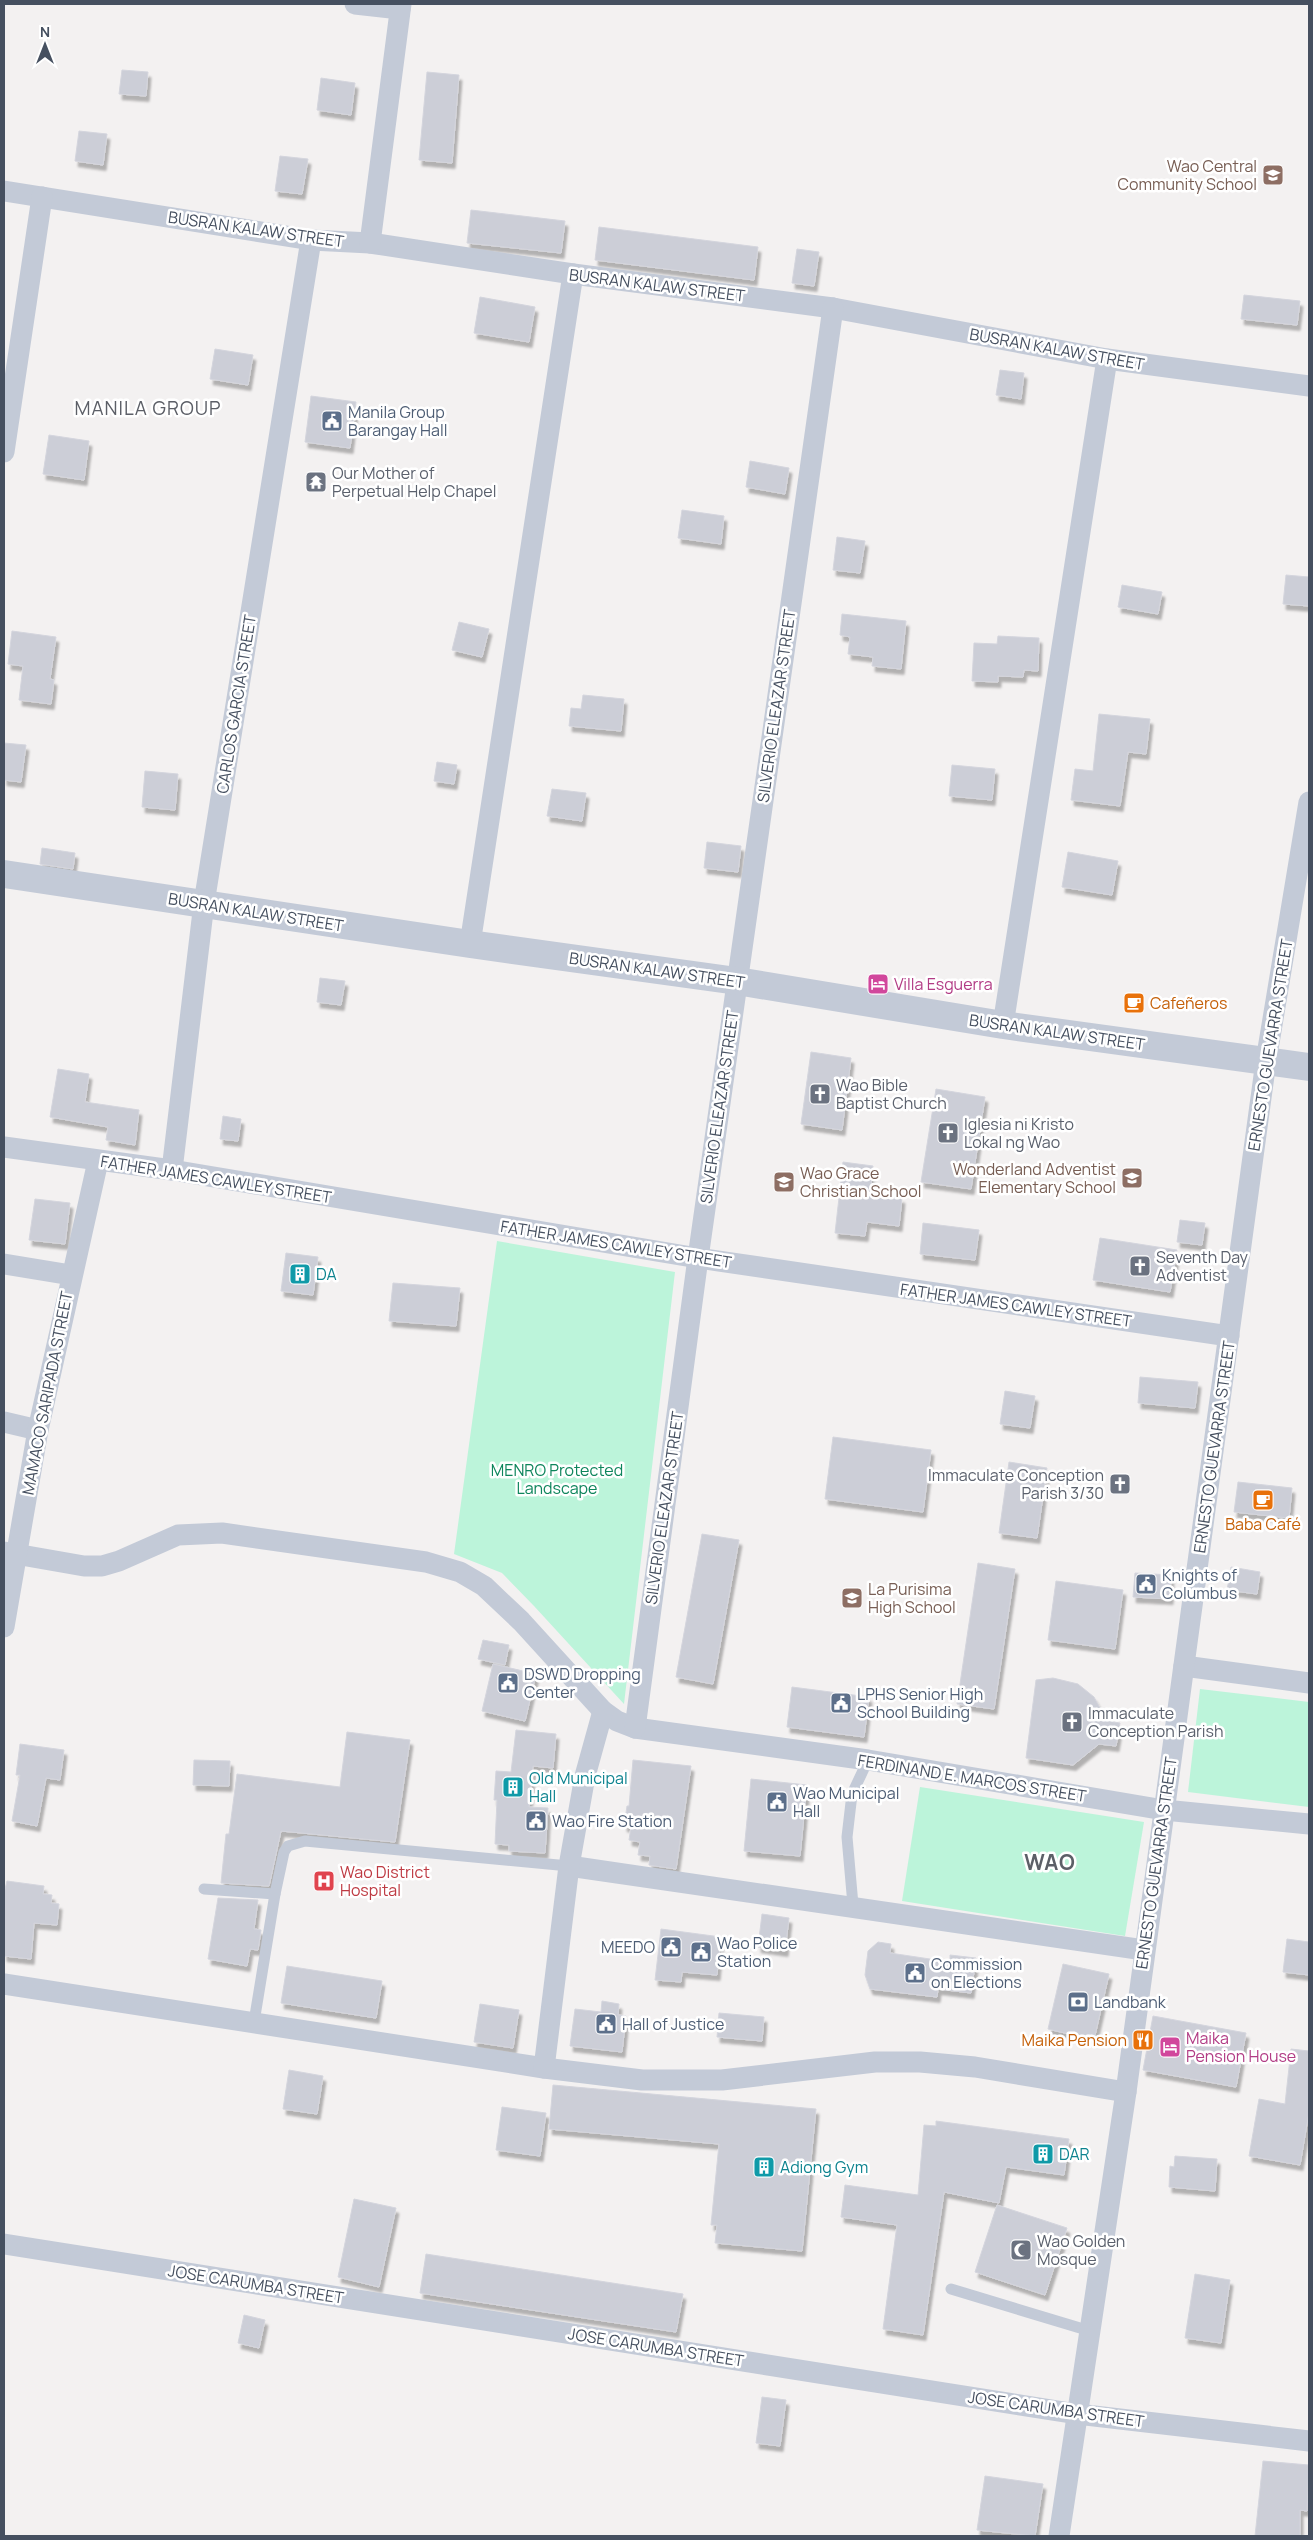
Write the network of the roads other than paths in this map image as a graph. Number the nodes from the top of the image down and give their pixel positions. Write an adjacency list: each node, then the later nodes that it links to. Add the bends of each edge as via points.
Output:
1 (355, 4): 2 (street)
2 (401, 6): 6 (street)
3 (4, 191): 4 (street, BUSRAN KALAW STREET)
4 (42, 197): 5 (street, BUSRAN KALAW STREET); 11 (street)
5 (311, 240): 6 (street, BUSRAN KALAW STREET); 14 (street, CARLOS GARCIA STREET)
6 (370, 243): 7 (street, BUSRAN KALAW STREET)
7 (572, 274): 8 (street, BUSRAN KALAW STREET); 15 (street)
8 (832, 308): 9 (street, BUSRAN KALAW STREET); 16 (street, SILVERIO ELEAZAR STREET)
9 (1107, 359): 10 (street, BUSRAN KALAW STREET); 17 (street)
10 (1309, 386)
11 (4, 452)
12 (1309, 802): 18 (street, ERNESTO GUEVARRA STREET)
13 (4, 874): 14 (street, BUSRAN KALAW STREET)
14 (204, 904): 15 (street, BUSRAN KALAW STREET); 22 (street, CARLOS GARCIA STREET)
15 (470, 944): 16 (street, BUSRAN KALAW STREET)
16 (737, 981): 17 (street, BUSRAN KALAW STREET); 23 (street, SILVERIO ELEAZAR STREET)
17 (1003, 1025): 18 (street, BUSRAN KALAW STREET)
18 (1266, 1061): 19 (street, BUSRAN KALAW STREET); 26 (street, ERNESTO GUEVARRA STREET)
19 (1309, 1067)
20 (4, 1147): 21 (street, FATHER JAMES CAWLEY STREET)
21 (98, 1161): 22 (street, FATHER JAMES CAWLEY STREET); 25 (street, MAMACO SARIPADA STREET)
22 (172, 1170): 23 (street, FATHER JAMES CAWLEY STREET)
23 (698, 1258): 26 (street, FATHER JAMES CAWLEY STREET); 34 (street, SILVERIO ELEAZAR STREET)
24 (4, 1264): 25 (street)
25 (71, 1275): 28 (street, MAMACO SARIPADA STREET)
26 (1229, 1336): 31 (street, ERNESTO GUEVARRA STREET)
27 (4, 1422): 28 (street)
28 (38, 1430): 29 (street, MAMACO SARIPADA STREET)
29 (9, 1554): 30 (street, MAMACO SARIPADA STREET); 33 (street, FERDINAND E. MARCOS STREET, via 102,1566 178,1535 222,1533 426,1562 460,1572 484,1586 521,1621)
30 (4, 1627)
31 (1184, 1666): 32 (street); 36 (street, ERNESTO GUEVARRA STREET)
32 (1309, 1684)
33 (603, 1711): 34 (street, FERDINAND E. MARCOS STREET); 38 (street, via 585,1776)
34 (635, 1728): 35 (street, FERDINAND E. MARCOS STREET)
35 (868, 1760): 36 (street, FERDINAND E. MARCOS STREET); 41 (lane, via 852,1794 846,1838)
36 (1164, 1810): 37 (street, FERDINAND E. MARCOS STREET); 42 (street, ERNESTO GUEVARRA STREET)
37 (1309, 1824)
38 (569, 1866): 40 (lane, via 305,1841 288,1846 284,1852); 41 (street); 45 (street)
39 (204, 1889): 40 (lane)
40 (275, 1894): 44 (lane)
41 (853, 1905): 42 (street)
42 (1144, 1950): 46 (street, ERNESTO GUEVARRA STREET)
43 (4, 1984): 44 (street)
44 (254, 2022): 45 (street)
45 (544, 2068): 46 (street, via 642,2080 688,2081 875,2062 920,2062 975,2067)
46 (1126, 2092): 49 (street, ERNESTO GUEVARRA STREET)
47 (4, 2244): 50 (street, JOSE CARUMBA STREET)
48 (951, 2289): 49 (lane)
49 (1090, 2331): 50 (street, ERNESTO GUEVARRA STREET)
50 (1077, 2414): 51 (street, JOSE CARUMBA STREET); 52 (street, ERNESTO GUEVARRA STREET)
51 (1309, 2441)
52 (1059, 2536)

